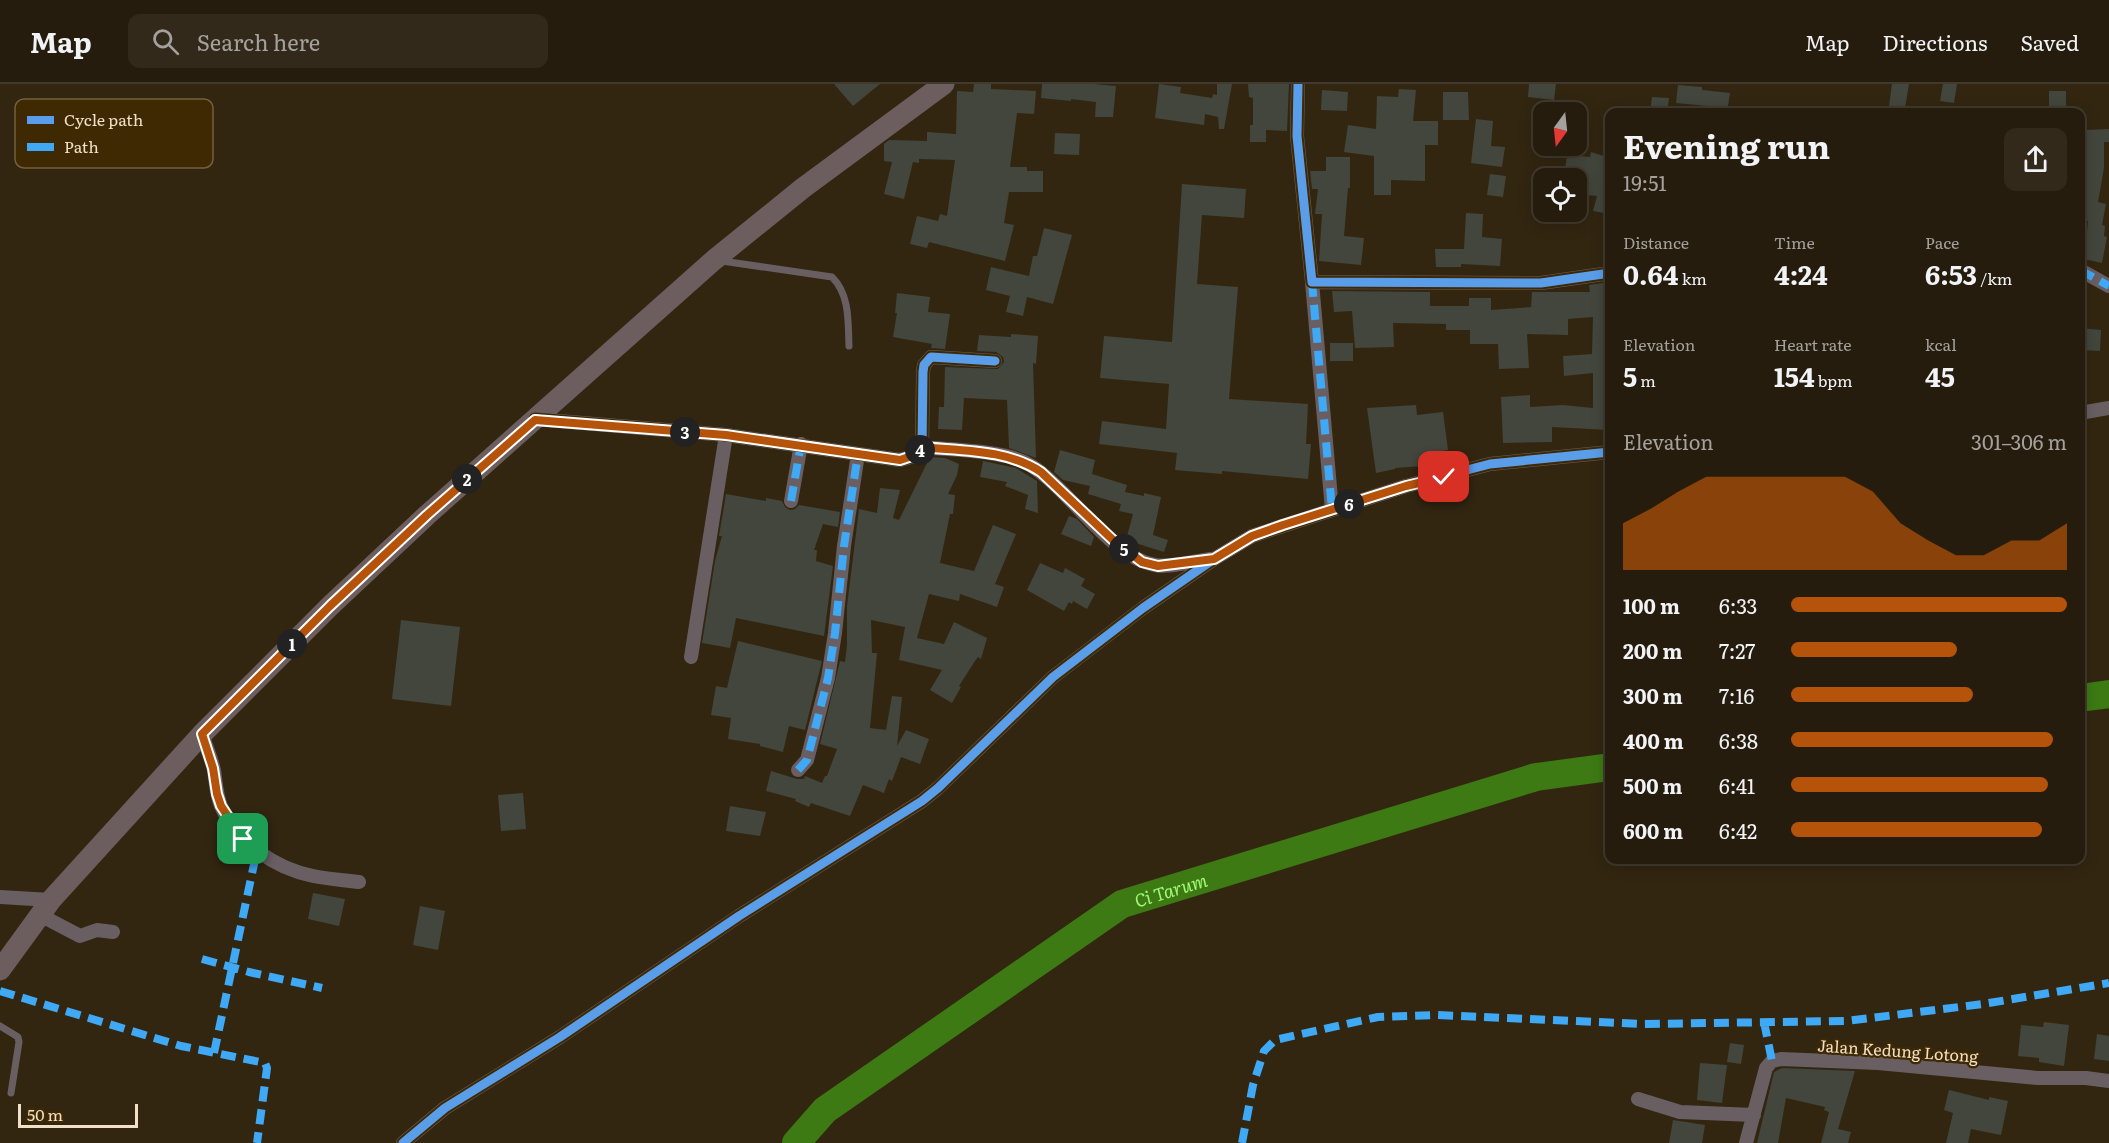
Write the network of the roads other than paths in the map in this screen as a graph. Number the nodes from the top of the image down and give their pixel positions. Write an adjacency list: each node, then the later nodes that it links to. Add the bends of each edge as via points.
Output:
1 (944, 84): 3 (main road, via 803,188)
2 (1298, 84): 6 (street, via 1297,136)
3 (714, 260): 8 (lane, via 832,277 840,285 848,310); 12 (main road)
4 (2085, 273): 7 (street)
5 (1605, 274): 6 (street, via 1541,283)
6 (1312, 282): 19 (street)
7 (2109, 285)
8 (849, 346)
9 (995, 361): 15 (street, via 931,357 927,360 923,372)
10 (2109, 408): 11 (street)
11 (2085, 412)
12 (535, 420): 13 (street); 22 (main road, via 330,606)
13 (726, 435): 14 (street); 21 (street)
14 (801, 444): 17 (street); 18 (street)
15 (922, 447): 17 (street, via 918,454 900,460); 20 (street, via 1007,456 1029,464 1142,562 1158,566)
16 (1605, 452): 19 (street, via 1490,464)
17 (858, 454): 23 (street, via 828,678 807,760)
18 (791, 501)
19 (1332, 510): 20 (street, via 1252,536)
20 (1214, 559): 34 (street, via 1053,677 922,801 445,1108)
21 (691, 657)
22 (202, 734): 24 (street, via 221,806 243,839 284,866 312,876); 26 (main road)
23 (798, 770)
24 (359, 882)
25 (0, 897): 26 (street)
26 (46, 908): 27 (street, via 80,936 97,930); 28 (main road)
27 (113, 932)
28 (0, 970)
29 (0, 1026): 31 (lane, via 18,1037 19,1042)
30 (2109, 1080): 33 (street, Jalan Kedung Lotong, via 1781,1059 1766,1068)
31 (11, 1093)
32 (1638, 1099): 33 (street, via 1680,1112)
33 (1754, 1115): 35 (street, Jalan Kedung Lotong)
34 (400, 1142)
35 (1746, 1143)

